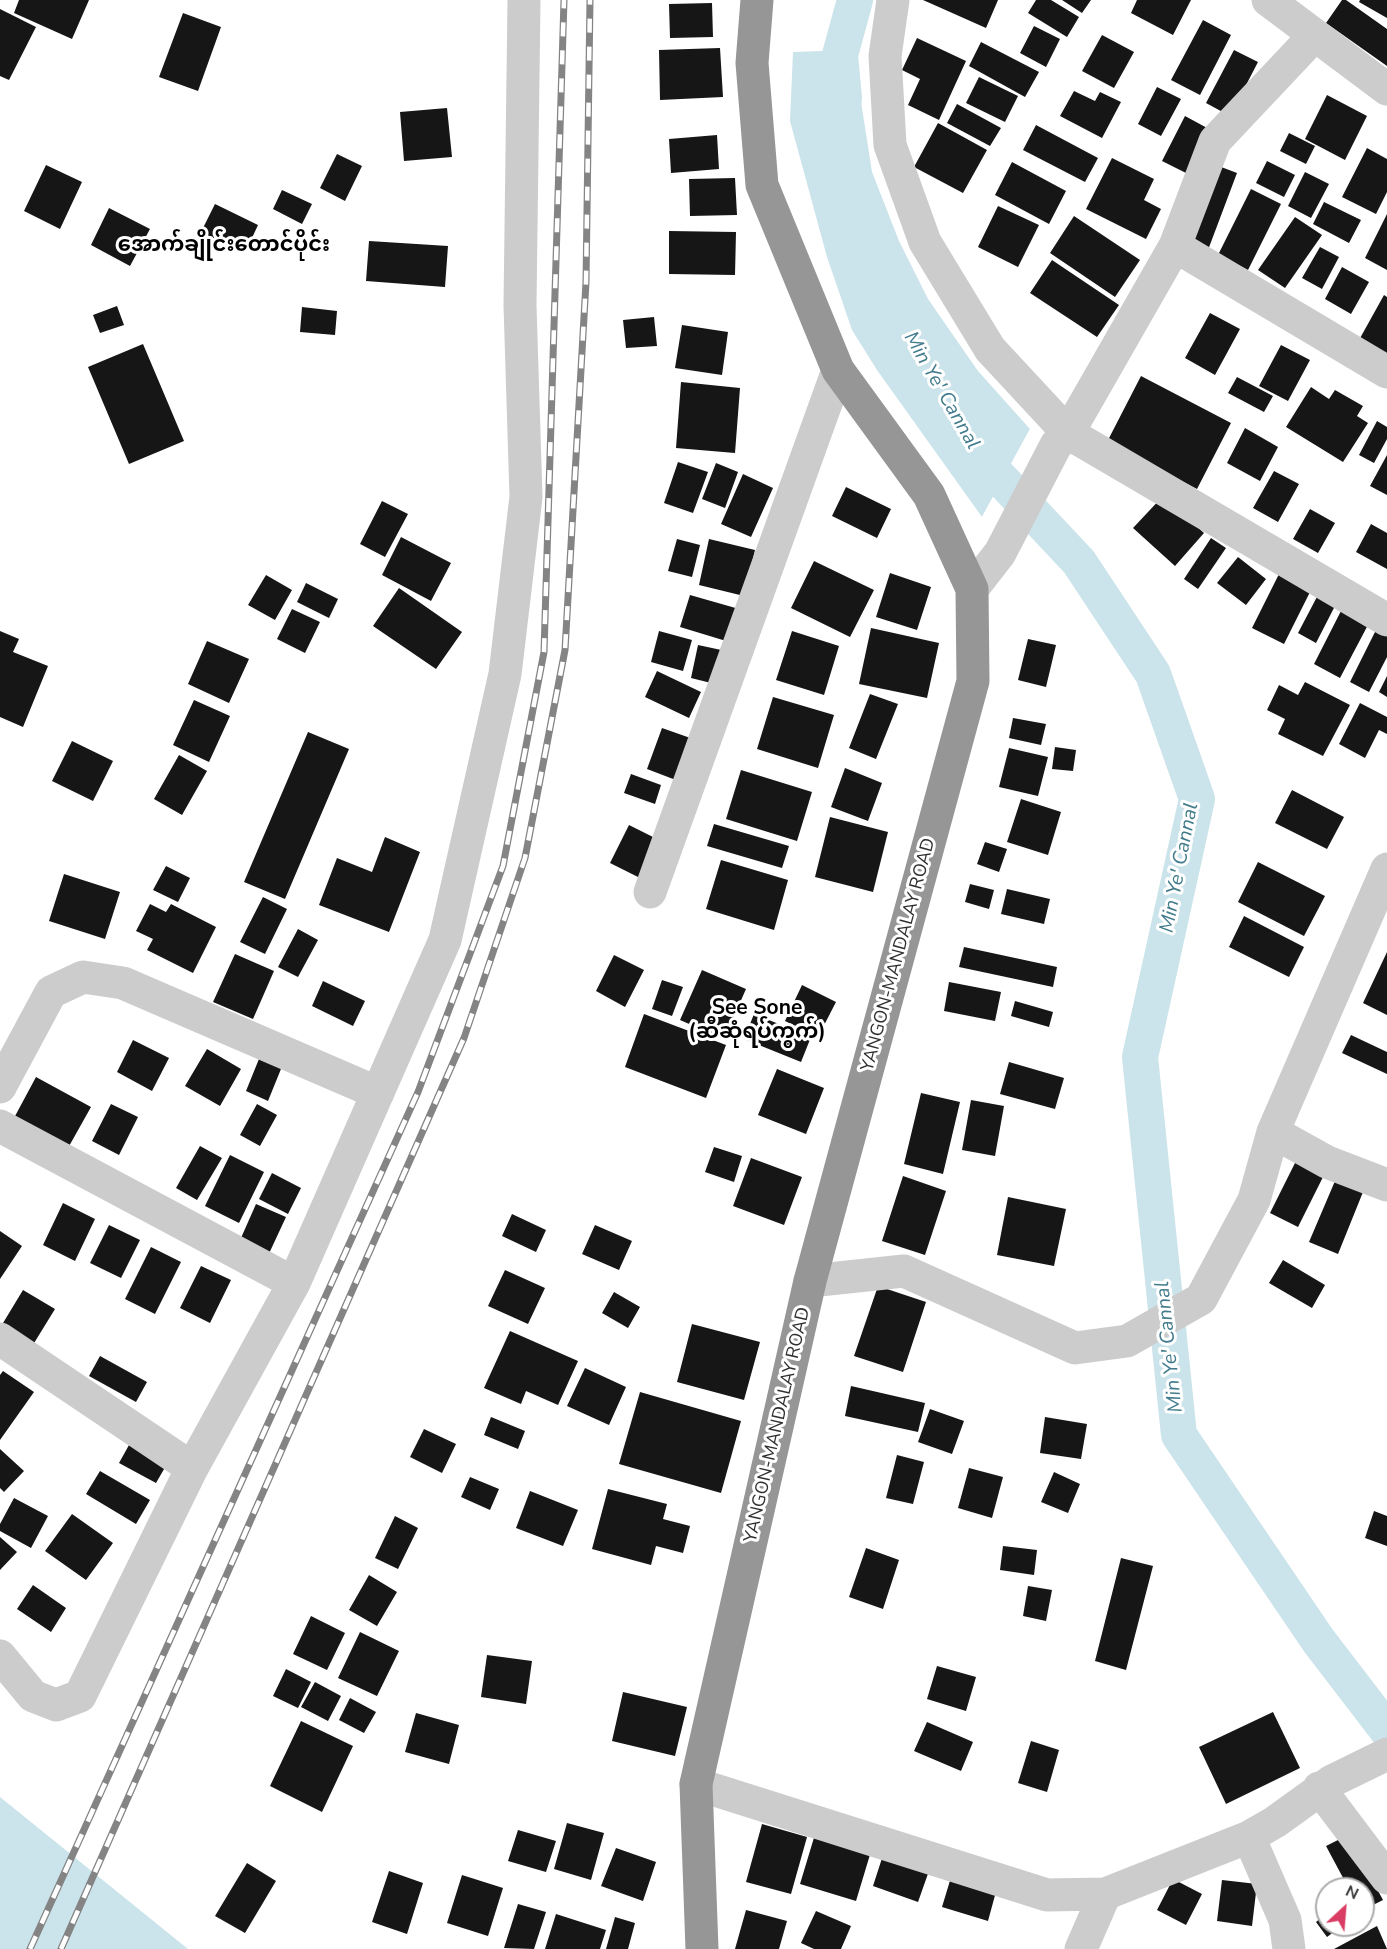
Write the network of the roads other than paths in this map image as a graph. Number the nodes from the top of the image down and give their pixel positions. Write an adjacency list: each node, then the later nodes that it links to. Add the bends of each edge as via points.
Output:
1 (524, 0): 16 (street, via 520,305 526,497 505,675 445,940)
2 (758, 0): 8 (highway, YANGON-MANDALAY ROAD, via 752,63 762,185)
3 (893, 0): 10 (street, via 885,56 890,145 925,242 990,349)
4 (1268, 0): 5 (street)
5 (1314, 36): 6 (street); 7 (street, via 1215,141)
6 (1387, 89)
7 (1175, 246): 9 (street); 10 (street)
8 (838, 370): 11 (highway, YANGON-MANDALAY ROAD, via 929,495); 14 (street)
9 (1387, 372)
10 (1062, 439): 11 (street, via 1000,553); 12 (street)
11 (972, 589): 20 (highway, YANGON-MANDALAY ROAD, via 974,681)
12 (1387, 620)
13 (1383, 890): 18 (street)
14 (650, 892)
15 (0, 1087): 16 (street, via 51,992 82,977 123,983)
16 (378, 1093): 21 (street)
17 (0, 1125): 21 (street)
18 (1273, 1132): 19 (street, via 1327,1162); 20 (street, via 1254,1200 1201,1299 1127,1341 1075,1348 904,1271)
19 (1387, 1185)
20 (810, 1281): 26 (highway, YANGON-MANDALAY ROAD)
21 (294, 1283): 23 (street)
22 (0, 1339): 23 (street)
23 (192, 1468): 24 (street, via 80,1696 56,1705 33,1695)
24 (0, 1656)
25 (1387, 1754): 27 (street)
26 (696, 1784): 30 (street, via 1047,1895); 31 (highway, YANGON-MANDALAY ROAD)
27 (1325, 1784): 28 (street); 29 (street)
28 (1249, 1838): 30 (street); 33 (street, via 1285,1920)
29 (1387, 1878)
30 (1105, 1894): 32 (street)
31 (702, 1949)
32 (1081, 1949)
33 (1289, 1949)

